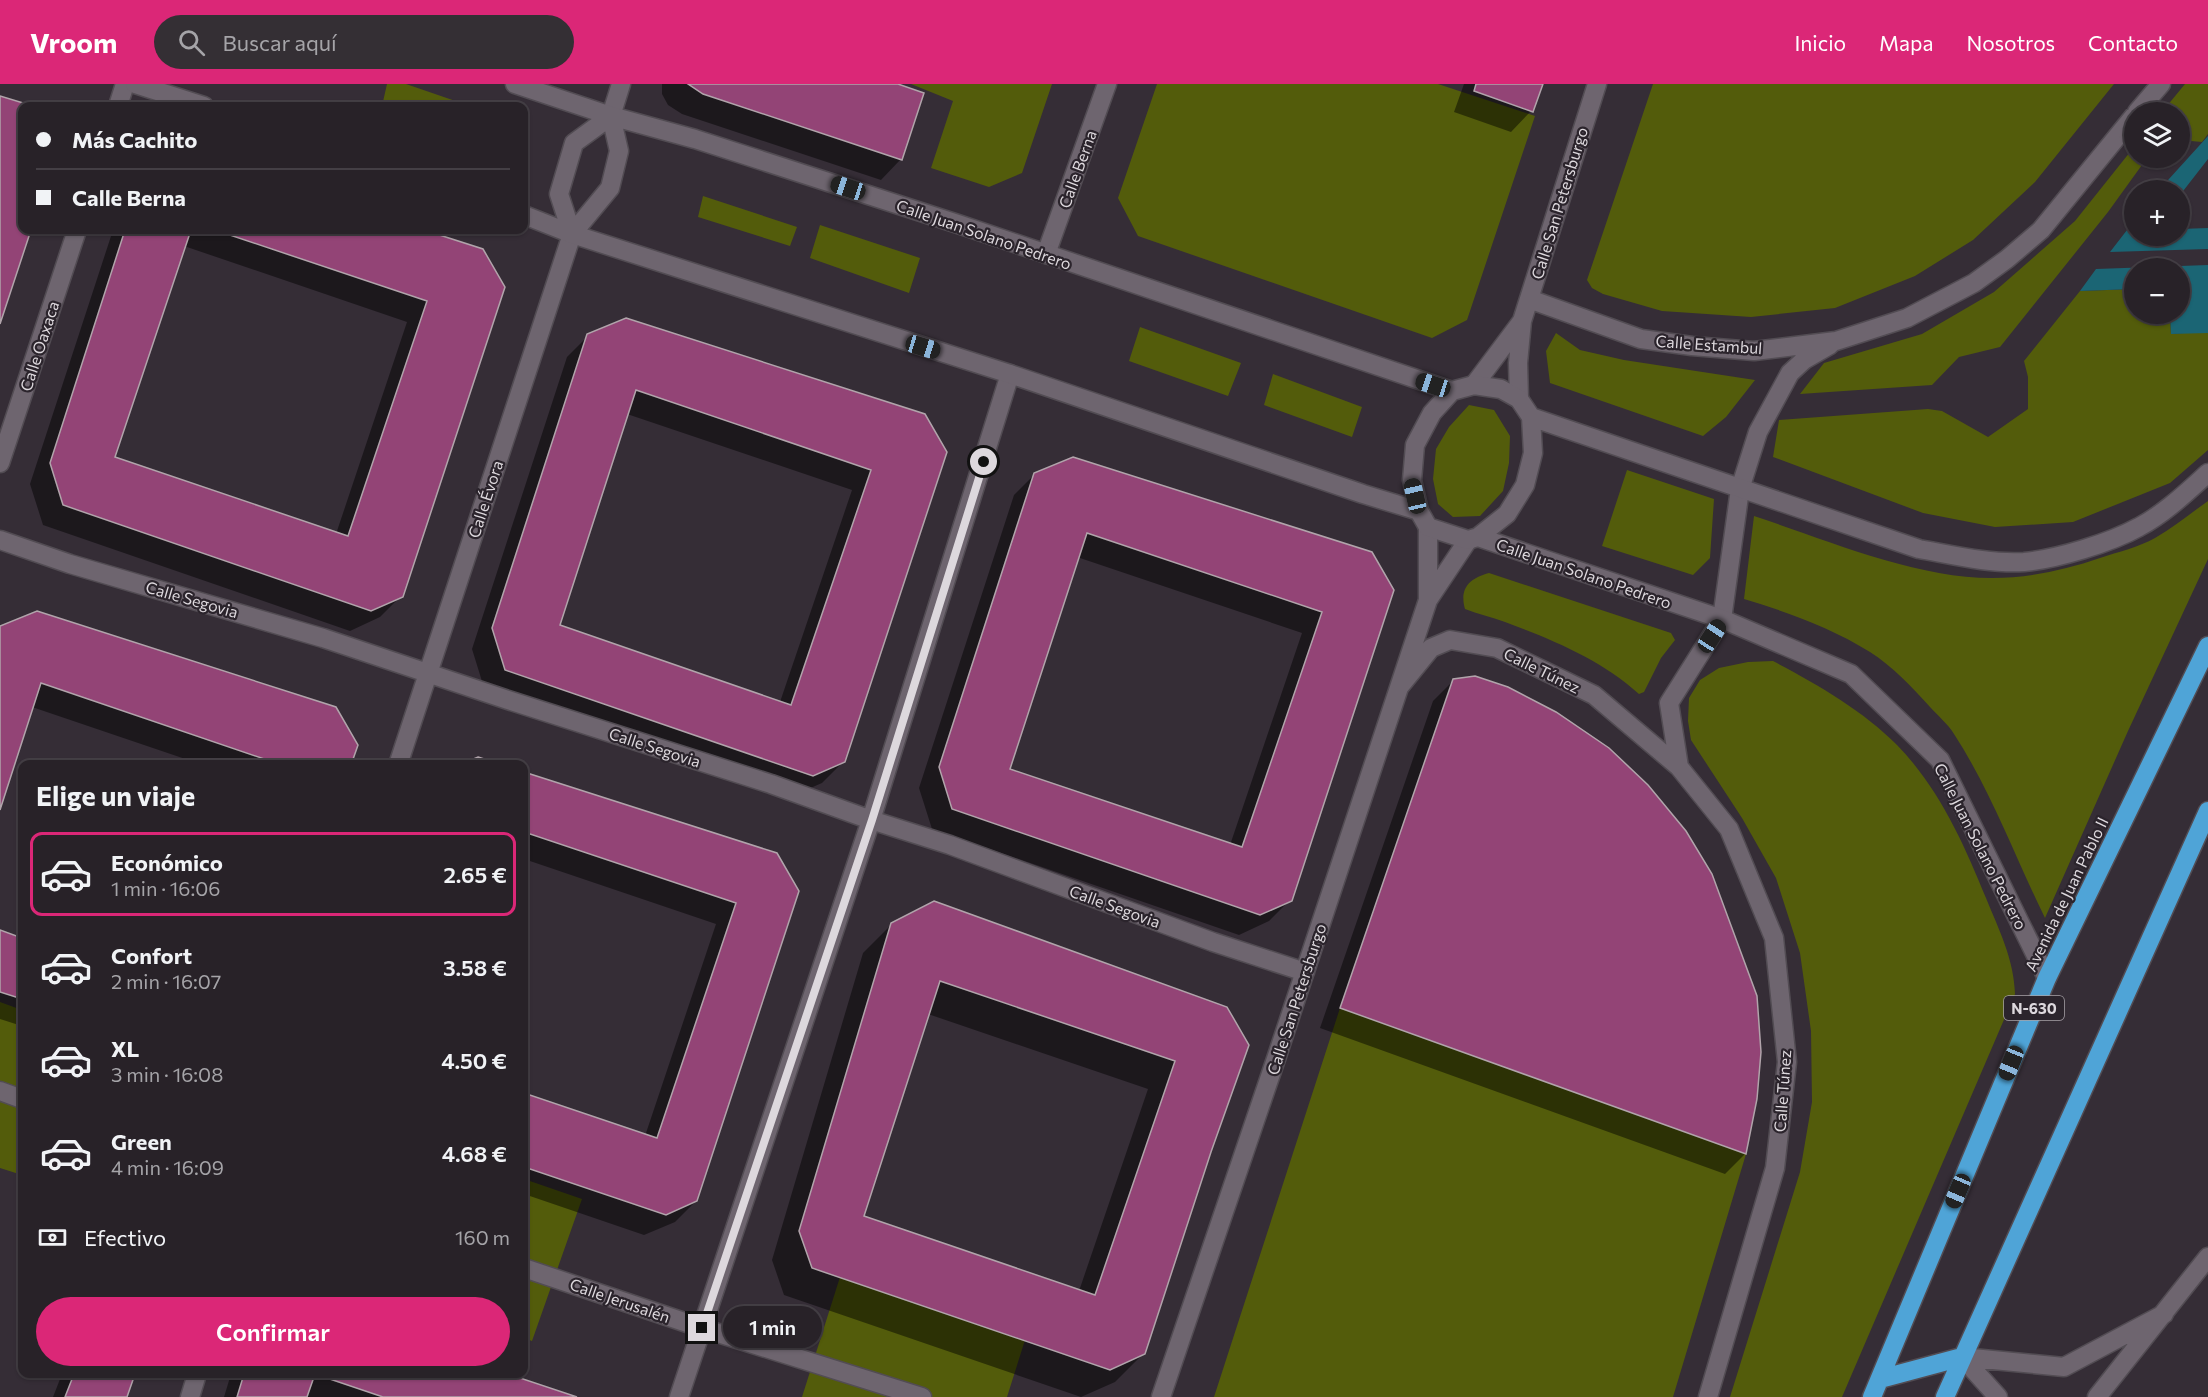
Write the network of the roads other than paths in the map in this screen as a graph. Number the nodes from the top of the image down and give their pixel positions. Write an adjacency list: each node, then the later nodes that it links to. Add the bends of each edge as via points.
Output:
1 (125, 84): 8 (street)
2 (135, 84): 9 (street)
3 (515, 84): 11 (street, Calle Juan Solano Pedrero)
4 (621, 84): 11 (street)
5 (1107, 84): 16 (street, Calle Berna)
6 (1597, 84): 17 (street, Calle San Petersburgo)
7 (2161, 84): 10 (street, Calle Estambul)
8 (119, 102)
9 (191, 102)
10 (2146, 102)
11 (611, 116): 15 (street, Calle Évora, via 619,151 610,188); 15 (street, via 574,143 559,194); 16 (street, Calle Juan Solano Pedrero, via 706,142)
12 (2124, 129): 19 (street, Calle Estambul, via 2041,230 2007,259 1974,283 1907,318)
13 (528, 217): 15 (street)
14 (76, 234): 25 (street, Calle Oaxaca)
15 (572, 234): 20 (street); 34 (street, Calle Évora)
16 (1046, 254): 22 (street, Calle Juan Solano Pedrero)
17 (1529, 299): 18 (street, Calle San Petersburgo); 19 (street, Calle Estambul, via 1641,339 1682,345 1754,351)
18 (1522, 321): 21 (street, Calle San Petersburgo); 23 (street, Calle San Petersburgo)
19 (1836, 341): 27 (street, via 1790,373 1758,432)
20 (1011, 374): 28 (street, via 1363,494); 39 (street)
21 (1474, 385): 22 (street); 23 (street, via 1501,389)
22 (1452, 391): 28 (street, via 1432,413 1415,445 1412,480)
23 (1519, 399): 24 (street)
24 (1531, 417): 27 (street); 29 (street, via 1533,453 1525,485 1506,514)
25 (0, 463)
26 (2208, 473): 27 (street, via 2141,526 2072,552 2024,562 1974,559 1919,549)
27 (1740, 489): 32 (street)
28 (1423, 519): 29 (street); 31 (street, Calle San Petersburgo)
29 (1473, 538): 31 (street, Calle San Petersburgo); 32 (street, Calle Juan Solano Pedrero)
30 (0, 540): 34 (street, Calle Segovia)
31 (1428, 600): 35 (street, Calle San Petersburgo)
32 (1722, 619): 37 (street, Calle Túnez, via 1669,704); 41 (street, Calle Juan Solano Pedrero, via 1851,674 1940,760)
33 (2208, 646): 41 (highway, Avenida de Juan Pablo II / N-630)
34 (429, 673): 36 (street, Calle Évora); 39 (street, Calle Segovia)
35 (1400, 686): 37 (street, Calle Túnez, via 1431,648 1450,640 1497,648 1594,695); 40 (street, Calle San Petersburgo)
36 (400, 760)
37 (1679, 767): 55 (street, Calle Túnez, via 1729,829 1774,938 1787,1062 1775,1168)
38 (2208, 811): 48 (highway)
39 (872, 820): 40 (street, Calle Segovia); 47 (street)
40 (1305, 972): 54 (street, Calle San Petersburgo)
41 (2047, 978): 50 (highway, Avenida de Juan Pablo II / N-630)
42 (0, 1091): 43 (street)
43 (18, 1098)
44 (2208, 1257): 46 (street)
45 (528, 1269): 47 (street, Calle Jerusalén)
46 (2164, 1314): 48 (street, via 2064,1367); 59 (street)
47 (702, 1328): 52 (street); 53 (street, Calle Jerusalén)
48 (1962, 1357): 50 (highway); 57 (highway); 58 (street)
49 (196, 1378): 51 (street)
50 (1880, 1379): 56 (highway, Avenida de Juan Pablo II / N-630)
51 (190, 1397)
52 (679, 1397)
53 (922, 1397)
54 (1161, 1397)
55 (1708, 1397)
56 (1872, 1397)
57 (1945, 1397)
58 (1998, 1397)
59 (2097, 1397)

